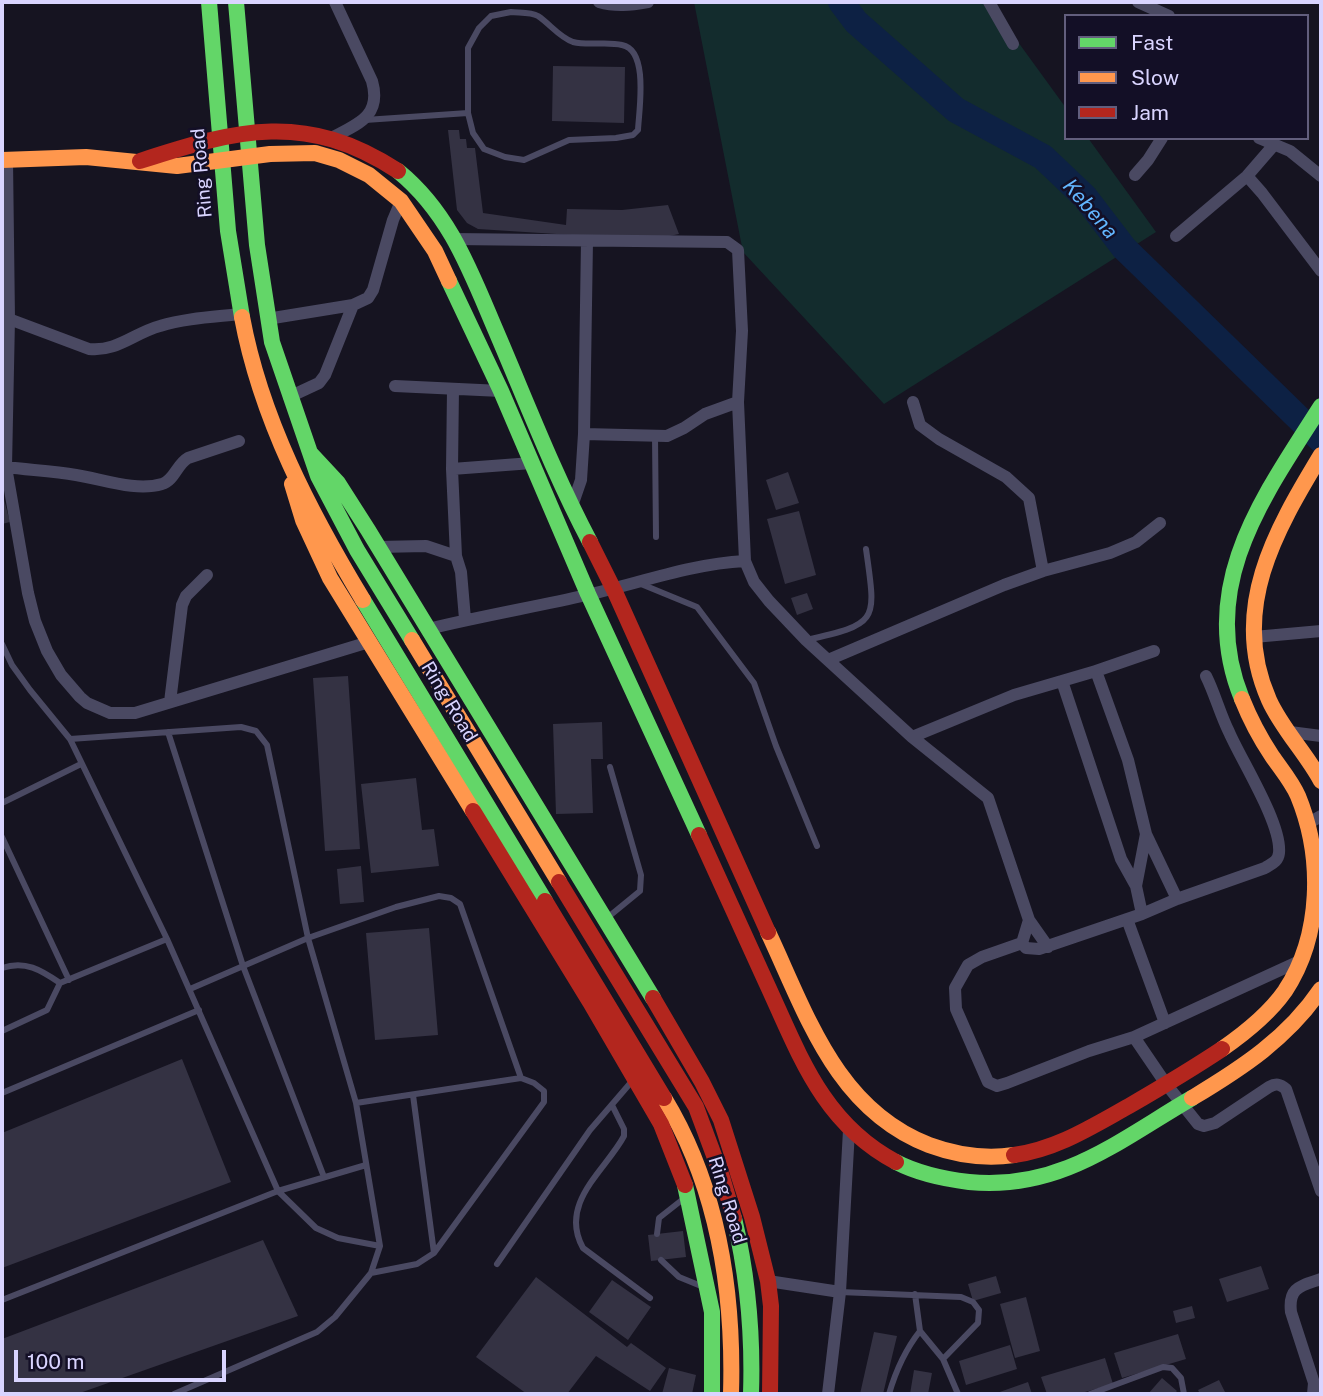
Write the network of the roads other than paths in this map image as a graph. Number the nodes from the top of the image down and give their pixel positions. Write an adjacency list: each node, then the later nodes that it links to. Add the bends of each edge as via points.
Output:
1 (209, 2): 13 (main road, Ring Road)
2 (236, 2): 12 (main road, Ring Road)
3 (335, 2): 11 (street, via 376,93)
4 (599, 2): 5 (street)
5 (648, 2)
6 (989, 2): 9 (street)
7 (1138, 2): 8 (street)
8 (1168, 11)
9 (1013, 44)
10 (468, 113): 10 (lane, via 468,48 491,16 536,14 576,43 628,46 639,63 638,130 633,135 569,140 524,160 484,149 473,133); 11 (lane)
11 (365, 120): 14 (street)
12 (248, 131): 13 (main road); 14 (main road, via 295,131); 18 (main road, Ring Road)
13 (220, 138): 20 (main road); 21 (main road, Ring Road)
14 (331, 138): 27 (main road, via 379,159 416,186 433,203)
15 (1161, 140): 22 (street)
16 (1262, 140): 17 (street)
17 (1273, 146): 23 (street); 24 (street, via 1290,151)
18 (250, 157): 21 (main road); 25 (main road, via 315,153 369,175); 33 (main road, Ring Road)
19 (5, 160): 20 (main road); 32 (street)
20 (140, 160): 21 (main road, via 177,166)
21 (223, 162): 31 (main road, Ring Road, via 225,209)
22 (1135, 175)
23 (1247, 176): 26 (street); 29 (street)
24 (1321, 176)
25 (401, 201): 30 (street, via 373,290); 36 (main road, via 435,251)
26 (1176, 236)
27 (453, 239): 28 (street); 50 (main road)
28 (587, 241): 38 (street, via 727,242 735,246 742,331); 41 (street)
29 (1321, 271)
30 (353, 306): 33 (street); 37 (street, via 325,375 319,383)
31 (241, 314): 32 (street, via 178,321 100,350); 47 (main road, Ring Road, via 254,370)
32 (9, 319): 48 (street)
33 (267, 319): 37 (main road, Ring Road)
34 (395, 386): 35 (street)
35 (453, 388): 36 (street); 49 (street)
36 (501, 391): 46 (main road)
37 (289, 397): 44 (main road, Ring Road)
38 (738, 402): 42 (street, via 667,436); 56 (street)
39 (913, 402): 57 (street, via 920,425 1006,477 1029,498)
40 (1321, 406): 84 (main road, via 1247,533 1234,565 1226,608 1229,654 1243,707)
41 (584, 434): 42 (street); 50 (street, via 581,480)
42 (655, 436): 52 (lane)
43 (239, 441): 48 (street, via 182,461 166,482 152,485)
44 (311, 454): 53 (main road, via 338,483); 142 (main road, Ring Road, via 357,550 696,1107 730,1200 744,1259 751,1303)
45 (1321, 455): 65 (main road, via 1292,502 1262,568)
46 (532, 463): 49 (street); 61 (main road)
47 (290, 464): 67 (main road, via 310,538); 141 (main road, Ring Road, via 337,557 675,1116 704,1186 722,1247 731,1304)
48 (6, 467): 74 (street, via 35,621 61,675 87,703 110,713 135,713)
49 (452, 469): 55 (street)
50 (572, 506): 60 (main road)
51 (1160, 523): 57 (street, via 1136,542 1110,553)
52 (656, 537)
53 (378, 547): 55 (street, via 426,546); 63 (main road)
54 (866, 549): 66 (lane, via 873,603 870,613 861,624 845,631)
55 (456, 556): 62 (street)
56 (745, 561): 59 (street, via 718,562); 66 (street, via 754,582)
57 (1044, 571): 70 (street)
58 (207, 575): 74 (street, via 182,604)
59 (636, 582): 60 (street); 87 (lane, via 697,607 754,683)
60 (613, 588): 61 (street); 111 (main road, via 820,1042 858,1098 912,1138 934,1147 1010,1156 1076,1136)
61 (588, 594): 62 (street); 117 (main road, via 810,1077)
62 (465, 619): 63 (street)
63 (428, 629): 91 (main road)
64 (1321, 631): 65 (street)
65 (1254, 637): 76 (main road, via 1268,697)
66 (806, 640): 70 (street)
67 (369, 642): 74 (street); 110 (main road)
68 (2, 644): 79 (lane, via 12,665)
69 (1154, 651): 71 (street)
70 (828, 660): 78 (street)
71 (1096, 671): 73 (street); 85 (street, via 1128,760)
72 (1206, 676): 89 (street, via 1268,813 1279,856 1265,868)
73 (1062, 681): 78 (street, via 1014,695); 88 (street, via 1121,859)
74 (170, 702)
75 (168, 732): 79 (lane); 94 (lane, via 241,727 256,731 267,744); 99 (lane)
76 (1290, 732): 77 (street); 82 (main road)
77 (1321, 736)
78 (912, 737): 93 (street, via 988,799)
79 (70, 739): 80 (lane)
80 (81, 764): 83 (lane); 95 (lane)
81 (610, 767): 91 (lane, via 641,875 640,891)
82 (1321, 781)
83 (2, 803)
84 (1315, 820): 98 (main road, via 1320,885 1313,934)
85 (1146, 834): 88 (street); 89 (street)
86 (2, 836): 101 (lane)
87 (817, 846)
88 (1136, 886): 90 (street)
89 (1177, 899): 90 (street)
90 (1142, 914): 92 (street)
91 (605, 919): 130 (main road, via 702,1082 720,1121)
92 (1127, 919): 97 (street); 106 (street)
93 (1029, 920): 96 (street); 97 (street)
94 (308, 938): 99 (lane); 109 (lane, via 396,907 439,896 451,898 460,904); 114 (lane)
95 (167, 939): 101 (lane); 103 (lane)
96 (1022, 943): 97 (street, via 1033,949); 108 (street, via 968,965 955,988 956,1009 988,1082 997,1086 1007,1083)
97 (1048, 947)
98 (1303, 960): 106 (street); 111 (main road, via 1280,998 1250,1027)
99 (243, 966): 103 (lane); 119 (lane)
100 (2, 968): 102 (lane, via 25,964)
101 (69, 979): 102 (lane)
102 (60, 983): 107 (lane, via 47,1010)
103 (190, 989): 105 (lane)
104 (1321, 989): 115 (main road, via 1297,1021 1260,1054)
105 (199, 1010): 112 (lane); 120 (lane)
106 (1165, 1023): 108 (street)
107 (2, 1031)
108 (1133, 1037): 111 (street)
109 (521, 1077): 113 (lane); 125 (lane, via 544,1091 544,1102)
110 (634, 1078): 116 (lane); 122 (main road, via 661,1124)
111 (1166, 1084): 115 (street)
112 (2, 1093)
113 (413, 1095): 114 (lane); 125 (lane)
114 (356, 1103): 118 (lane)
115 (1181, 1104): 117 (main road, via 1083,1163 1042,1178 998,1183 923,1174 900,1165); 121 (street, via 1198,1124 1209,1125 1269,1087 1282,1086)
116 (612, 1105): 127 (lane); 134 (lane, via 624,1136 589,1181 580,1202 577,1238 583,1248)
117 (849, 1130): 132 (street)
118 (366, 1165): 119 (lane); 124 (lane)
119 (324, 1177): 120 (lane)
120 (278, 1191): 124 (lane, via 316,1228 338,1238); 135 (lane)
121 (1321, 1191)
122 (688, 1194): 123 (lane, via 659,1218); 131 (main road)
123 (657, 1234)
124 (380, 1246): 128 (lane)
125 (434, 1253): 128 (lane, via 417,1264)
126 (661, 1260): 131 (lane, via 679,1277)
127 (497, 1264)
128 (371, 1273): 139 (lane, via 317,1332)
129 (1321, 1279): 138 (street, via 1298,1287 1290,1301)
130 (768, 1281): 132 (street); 143 (main road)
131 (709, 1290): 140 (main road)
132 (840, 1292): 133 (lane); 144 (street)
133 (915, 1294): 136 (lane); 137 (lane, via 961,1297 979,1310 978,1323)
134 (650, 1298)
135 (2, 1300)
136 (920, 1331): 137 (lane); 145 (lane, via 899,1364)
137 (943, 1359): 146 (lane)
138 (1315, 1361): 149 (street)
139 (174, 1394)
140 (712, 1394)
141 (731, 1394)
142 (751, 1394)
143 (770, 1394)
144 (828, 1394)
145 (889, 1394)
146 (958, 1394)
147 (1090, 1394): 148 (lane, via 1163,1367 1172,1368 1181,1378)
148 (1184, 1394)
149 (1313, 1394)

